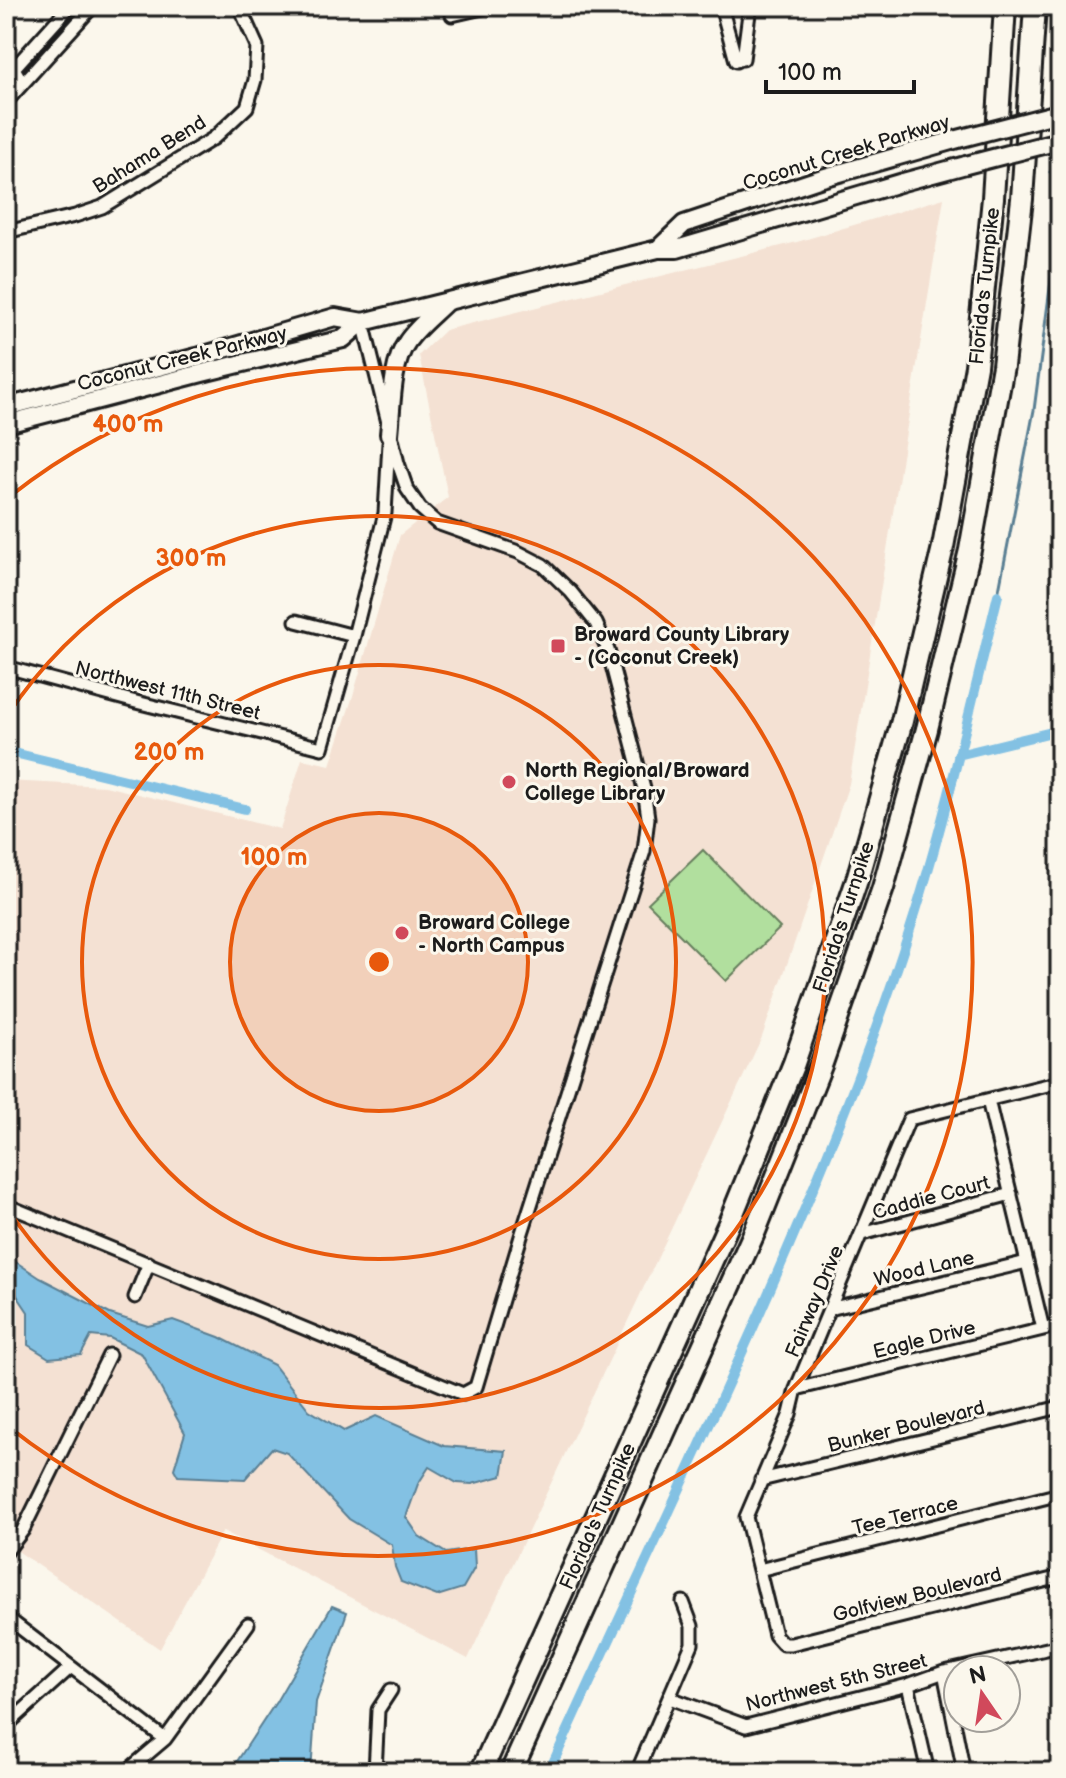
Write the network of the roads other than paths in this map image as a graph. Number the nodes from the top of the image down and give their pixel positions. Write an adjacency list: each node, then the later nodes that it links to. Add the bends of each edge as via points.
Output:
1 (70, 6): 12 (street)
2 (93, 6): 13 (street)
3 (239, 6): 17 (street, Bahama Bend, via 257,46 247,107 214,138 102,207)
4 (491, 6): 9 (street)
5 (722, 6): 10 (street); 10 (street, via 739,60)
6 (750, 6): 10 (street)
7 (1005, 6): 65 (highway, Florida's Turnpike, via 976,366 943,547 856,883 794,1063 729,1223)
8 (1035, 6): 66 (highway, Florida's Turnpike, via 1022,199 1003,366 970,550 883,888 822,1063 755,1231)
9 (452, 15)
10 (746, 32)
11 (6, 55): 12 (street)
12 (10, 73): 13 (street)
13 (24, 83): 14 (street)
14 (6, 102)
15 (1057, 114): 18 (main road, Coconut Creek Parkway, bridge, via 822,178 684,224)
16 (1058, 141): 18 (main road, Coconut Creek Parkway, bridge, via 677,249)
17 (6, 232)
18 (658, 249): 19 (main road, Coconut Creek Parkway)
19 (447, 301): 20 (main road, Coconut Creek Parkway); 24 (main road, via 405,344 396,371)
20 (363, 322): 21 (main road, Coconut Creek Parkway, via 335,317); 23 (main road, Coconut Creek Parkway, via 343,339); 24 (street)
21 (146, 370): 22 (main road, Coconut Creek Parkway); 23 (main road, via 129,383 36,407)
22 (6, 407)
23 (13, 422)
24 (389, 434): 25 (street); 26 (street)
25 (407, 489): 26 (street); 36 (street, via 437,523 543,565 596,623 608,650 648,818 644,851 476,1387 463,1394)
26 (385, 513): 28 (street)
27 (296, 621): 28 (street)
28 (354, 636): 29 (street, Northwest 11th Street, via 322,748)
29 (6, 667)
30 (1060, 1082): 31 (street, Fairway Drive)
31 (988, 1100): 32 (street); 34 (street, Fairway Drive, via 909,1119)
32 (1011, 1194): 34 (street, Caddie Court); 35 (street)
33 (6, 1205): 36 (street)
34 (862, 1234): 38 (street, Fairway Drive)
35 (1027, 1262): 38 (street, Wood Lane); 40 (street)
36 (149, 1263): 37 (street)
37 (135, 1297)
38 (829, 1309): 42 (street, Fairway Drive)
39 (1060, 1325): 40 (street, Eagle Drive)
40 (1043, 1329): 42 (street, Eagle Drive)
41 (109, 1355): 46 (street, via 23,1530)
42 (796, 1389): 44 (street, Fairway Drive)
43 (1060, 1407): 44 (street, Bunker Boulevard)
44 (761, 1480): 47 (street, Fairway Drive, via 746,1517)
45 (1060, 1494): 47 (street, Tee Terrace)
46 (6, 1552)
47 (759, 1570): 52 (street, Fairway Drive, via 775,1635)
48 (1060, 1577): 52 (street, Golfview Boulevard)
49 (683, 1602): 59 (street, via 692,1644)
50 (6, 1617): 55 (street)
51 (248, 1624): 62 (street)
52 (783, 1644)
53 (1060, 1646): 54 (street, Northwest 5th Street)
54 (1022, 1655)
55 (71, 1667): 60 (street); 62 (street)
56 (942, 1673): 57 (street, Northwest 5th Street)
57 (908, 1685): 59 (street, Northwest 5th Street, via 746,1726); 68 (street)
58 (391, 1690): 64 (street, via 378,1710)
59 (670, 1698): 67 (street)
60 (6, 1726)
61 (956, 1734): 69 (street)
62 (165, 1739): 63 (street)
63 (126, 1772)
64 (375, 1772)
65 (481, 1772)
66 (511, 1772)
67 (637, 1772)
68 (928, 1772)
69 (964, 1772)

